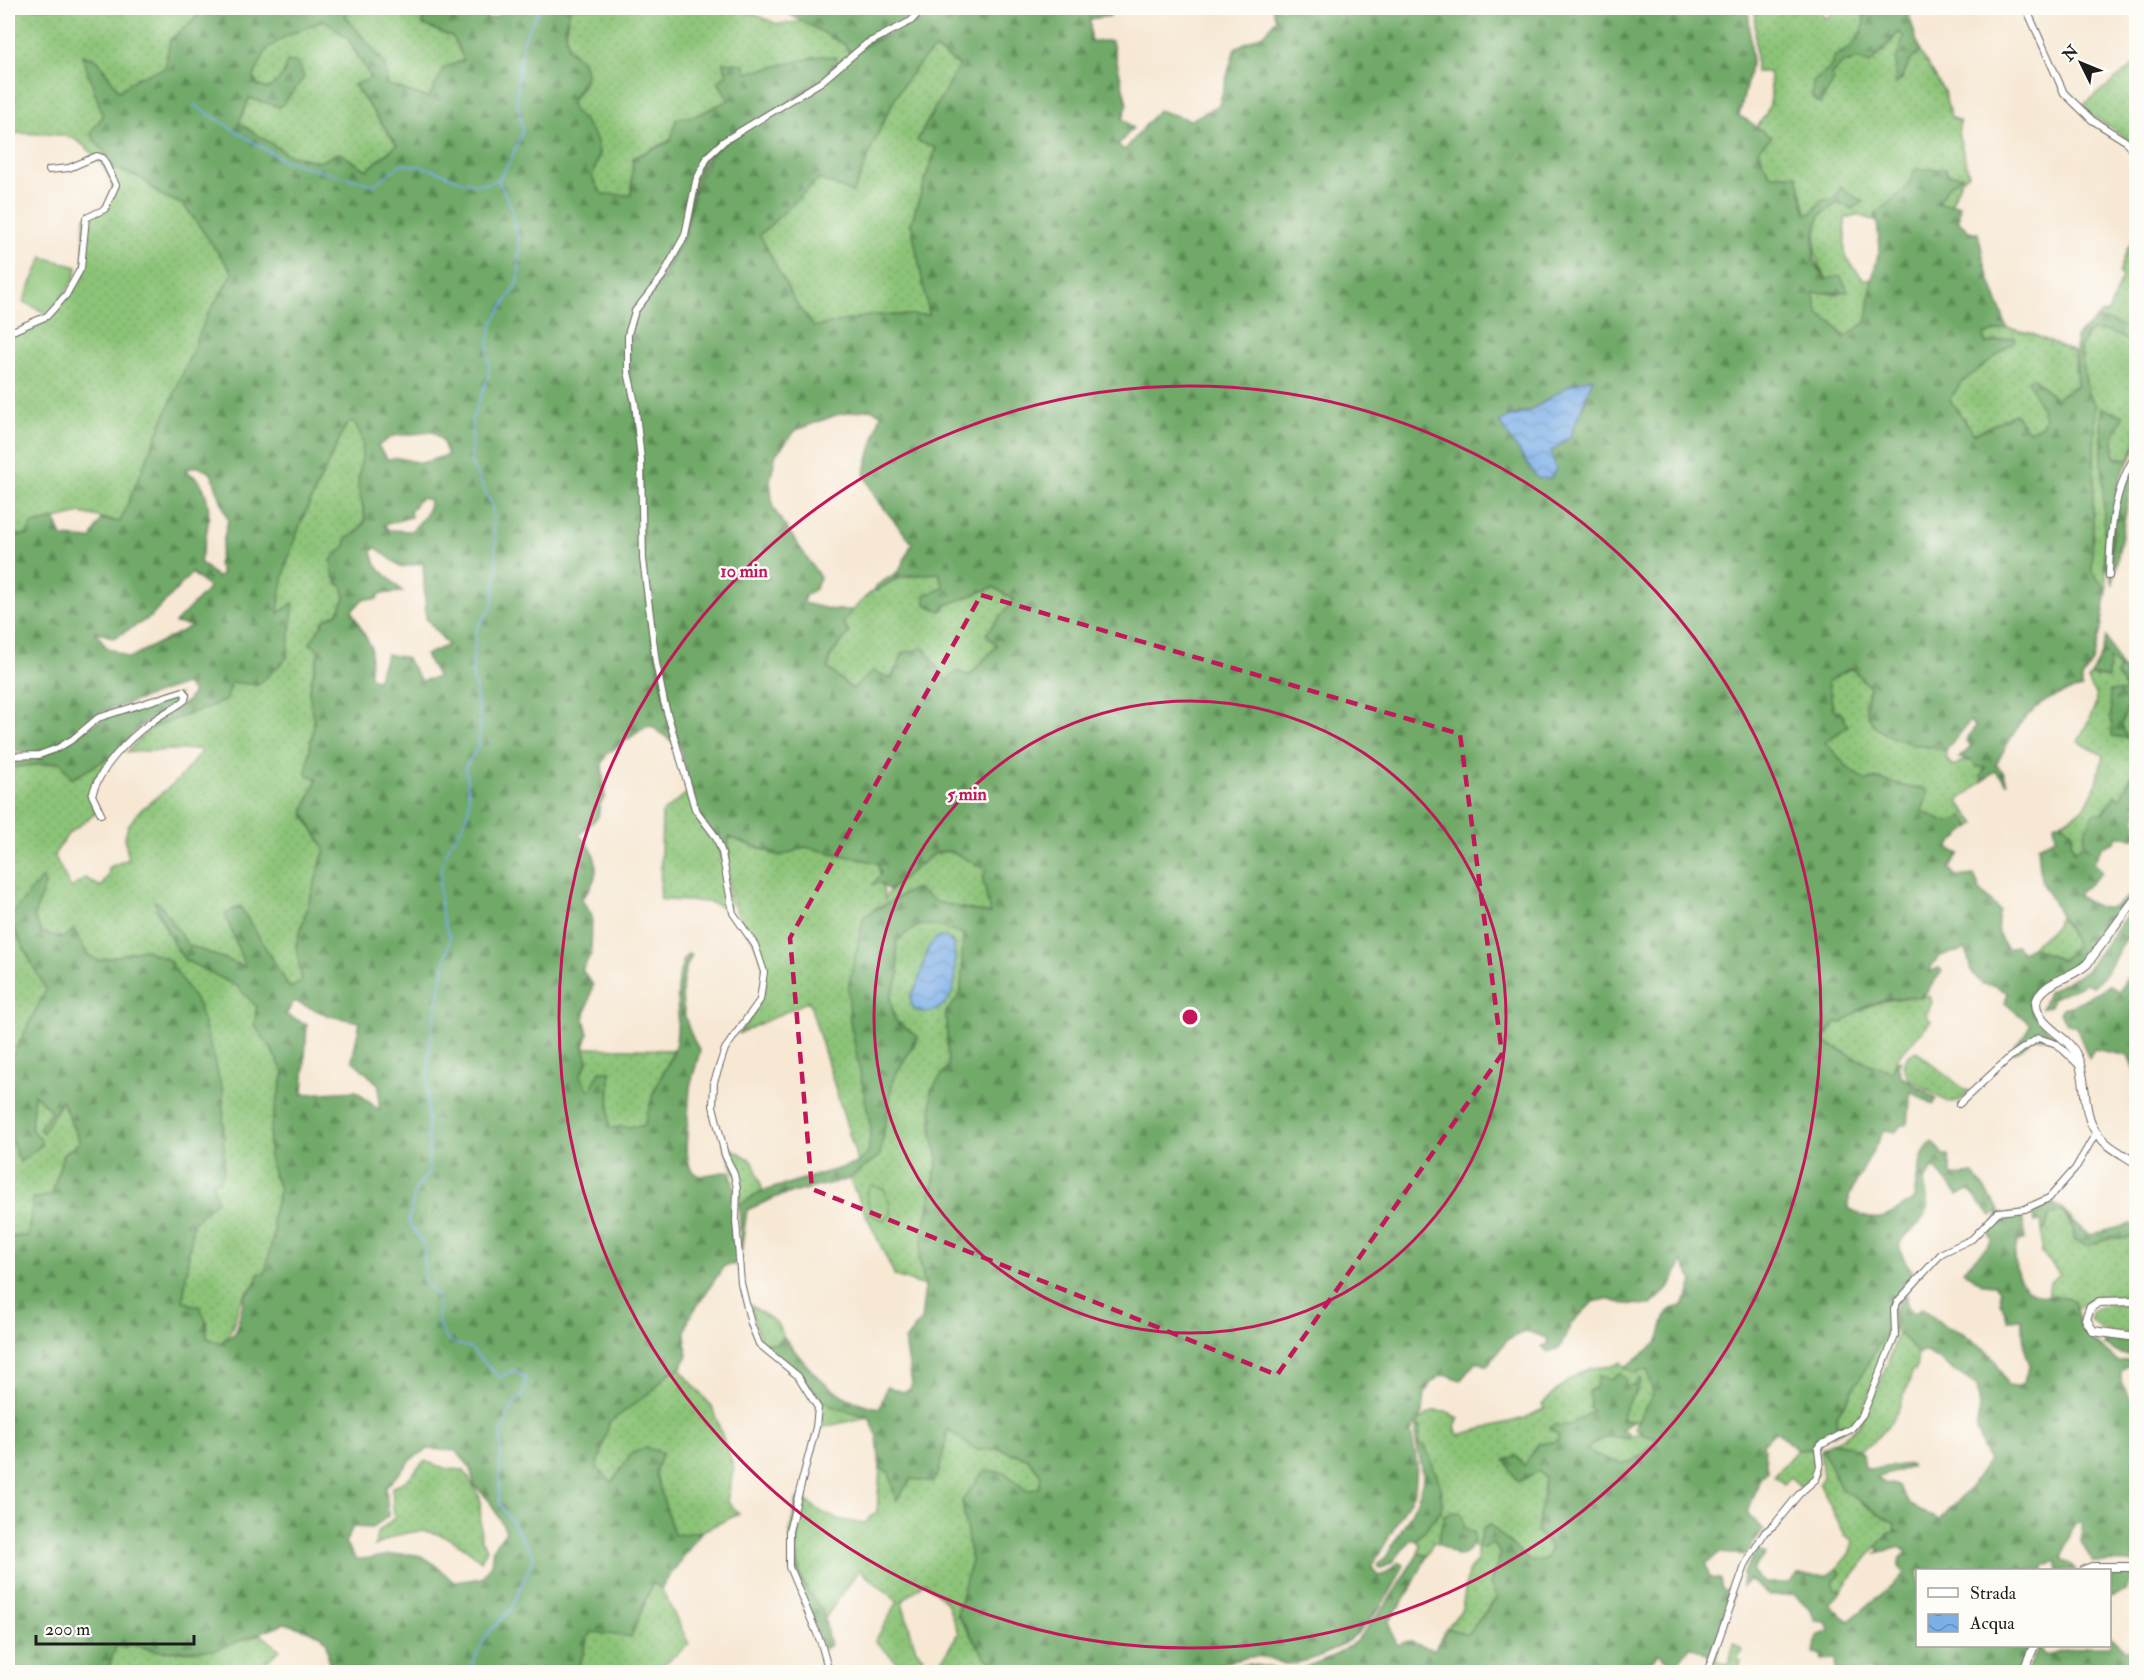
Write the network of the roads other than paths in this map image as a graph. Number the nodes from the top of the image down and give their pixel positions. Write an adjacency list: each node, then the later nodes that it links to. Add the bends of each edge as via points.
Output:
1 (923, 8): 20 (street, via 911,21 866,44 821,81 724,141 708,156 696,181 685,235 662,277 635,311 628,334 628,372 641,460 643,559 662,692 695,808 716,837 722,853 733,913 755,945 764,972 760,1000 721,1058 712,1106 737,1188 741,1283 750,1324 759,1344 798,1376 818,1408 789,1530 789,1567)
2 (2026, 8): 3 (street, via 2064,93 2092,120 2127,142)
3 (2136, 159)
4 (49, 170): 5 (street, via 69,168 98,156 103,158 117,185 105,209 86,218 81,268 66,295 47,316)
5 (8, 333)
6 (2136, 455): 7 (street, via 2124,474 2118,495)
7 (2109, 576)
8 (8, 756): 9 (street, via 39,755 74,739 98,718 183,692 185,700 139,732 96,782 92,795)
9 (101, 814)
10 (2136, 898): 11 (main road, via 2087,964 2046,988 2036,1002 2039,1016 2071,1045)
11 (2081, 1068): 12 (street, via 2057,1044 2038,1038 2010,1057); 13 (main road, via 2090,1122)
12 (1959, 1104)
13 (2096, 1133): 14 (main road); 21 (street, via 2075,1169 2049,1198 2025,1209 1998,1212 1972,1239 1942,1253 1898,1301 1894,1309 1895,1336 1863,1414 1851,1429 1821,1445 1816,1479 1762,1536 1741,1572)
14 (2136, 1163)
15 (2136, 1301): 16 (main road, via 2099,1302 2090,1308 2086,1320 2093,1331)
16 (2136, 1338)
17 (2136, 1567): 18 (main road)
18 (2088, 1569)
19 (2034, 1647): 22 (main road)
20 (829, 1672)
21 (1707, 1672)
22 (2023, 1672)

